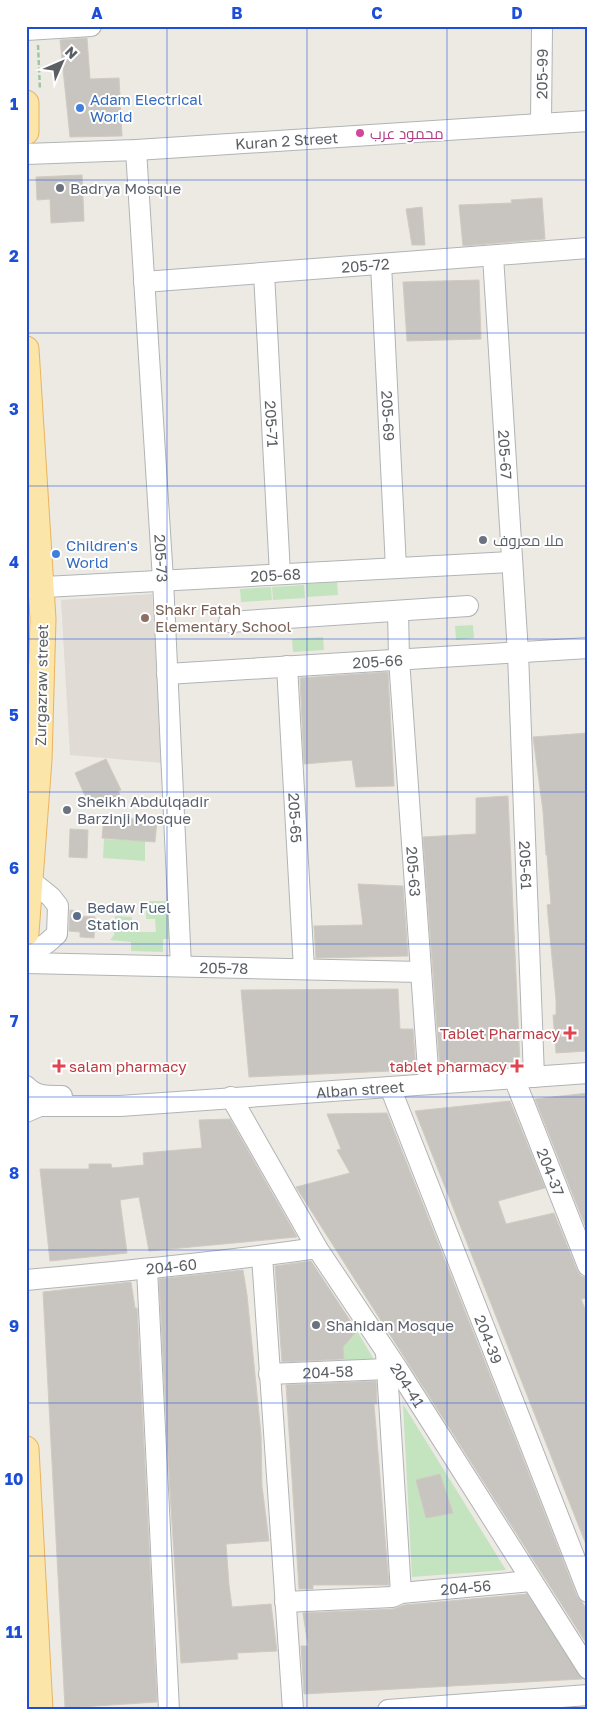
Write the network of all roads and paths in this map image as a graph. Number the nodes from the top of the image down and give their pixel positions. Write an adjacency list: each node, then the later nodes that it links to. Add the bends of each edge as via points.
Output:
1 (91, 26): 3 (street)
2 (542, 26): 6 (street, 205-99)
3 (32, 30): 4 (path)
4 (34, 101): 7 (main road)
5 (588, 120): 6 (street, Kuran 2 Street)
6 (541, 123): 8 (street, Kuran 2 Street)
7 (26, 132)
8 (136, 150): 9 (street, Kuran 2 Street); 14 (street, 205-73)
9 (26, 154)
10 (588, 248): 11 (street, 205-72)
11 (494, 256): 12 (street, 205-72); 16 (street, 205-67)
12 (381, 264): 13 (street, 205-72); 17 (street, 205-69)
13 (264, 273): 14 (street, 205-72); 18 (street, 205-71)
14 (144, 282): 19 (street, 205-73)
15 (26, 349): 20 (main road, Zurgazraw street)
16 (512, 562): 17 (street, 205-68); 25 (street, 205-67)
17 (396, 568): 18 (street, 205-68)
18 (280, 574): 19 (street, 205-68)
19 (163, 580): 20 (street, 205-68); 28 (street, 205-73)
20 (33, 587): 29 (main road, Zurgazraw street); 30 (main road, Zurgazraw street, via 43,619 39,760)
21 (468, 606): 22 (street)
22 (398, 611): 23 (street); 26 (street, 205-63)
23 (229, 622)
24 (588, 648): 25 (street, 205-66)
25 (518, 653): 26 (street, 205-66); 38 (street, 205-61)
26 (399, 659): 27 (street, 205-66); 36 (street, 205-63)
27 (287, 666): 28 (street, 205-66); 35 (street, 205-65)
28 (168, 674): 34 (street, 205-73)
29 (26, 676)
30 (30, 880): 31 (main road, Zurgazraw street); 32 (street, via 58,906 57,934)
31 (26, 933)
32 (26, 956)
33 (26, 963): 34 (street, 205-78)
34 (181, 966): 35 (street, 205-78)
35 (304, 969): 36 (street, 205-78)
36 (421, 972): 40 (street, 205-63)
37 (588, 1073): 38 (street, Alban street)
38 (534, 1077): 39 (street, Alban street)
39 (514, 1078): 40 (street, Alban street); 48 (street, 204-37)
40 (429, 1084): 42 (street, Alban street)
41 (26, 1086): 44 (street, via 41,1096 110,1097)
42 (390, 1087): 43 (street, Alban street); 56 (street, 204-39)
43 (230, 1097): 44 (street, Alban street); 46 (street, 204-41)
44 (133, 1104): 45 (street, Alban street, via 40,1106)
45 (26, 1112)
46 (318, 1248): 47 (street, 204-60); 51 (street, 204-41)
47 (262, 1256): 49 (street, 204-60); 52 (street)
48 (588, 1266)
49 (147, 1269): 50 (street, 204-60); 62 (street)
50 (26, 1280)
51 (387, 1360): 52 (street, 204-58); 54 (street, 204-41); 57 (street)
52 (269, 1374): 58 (street)
53 (26, 1449): 55 (main road)
54 (531, 1581): 57 (street, 204-56); 59 (street, 204-41)
55 (30, 1587): 61 (main road)
56 (588, 1592)
57 (401, 1593): 58 (street, 204-56)
58 (285, 1602): 63 (street)
59 (588, 1669)
60 (588, 1695): 64 (street)
61 (40, 1710)
62 (169, 1710)
63 (292, 1710)
64 (388, 1710)

